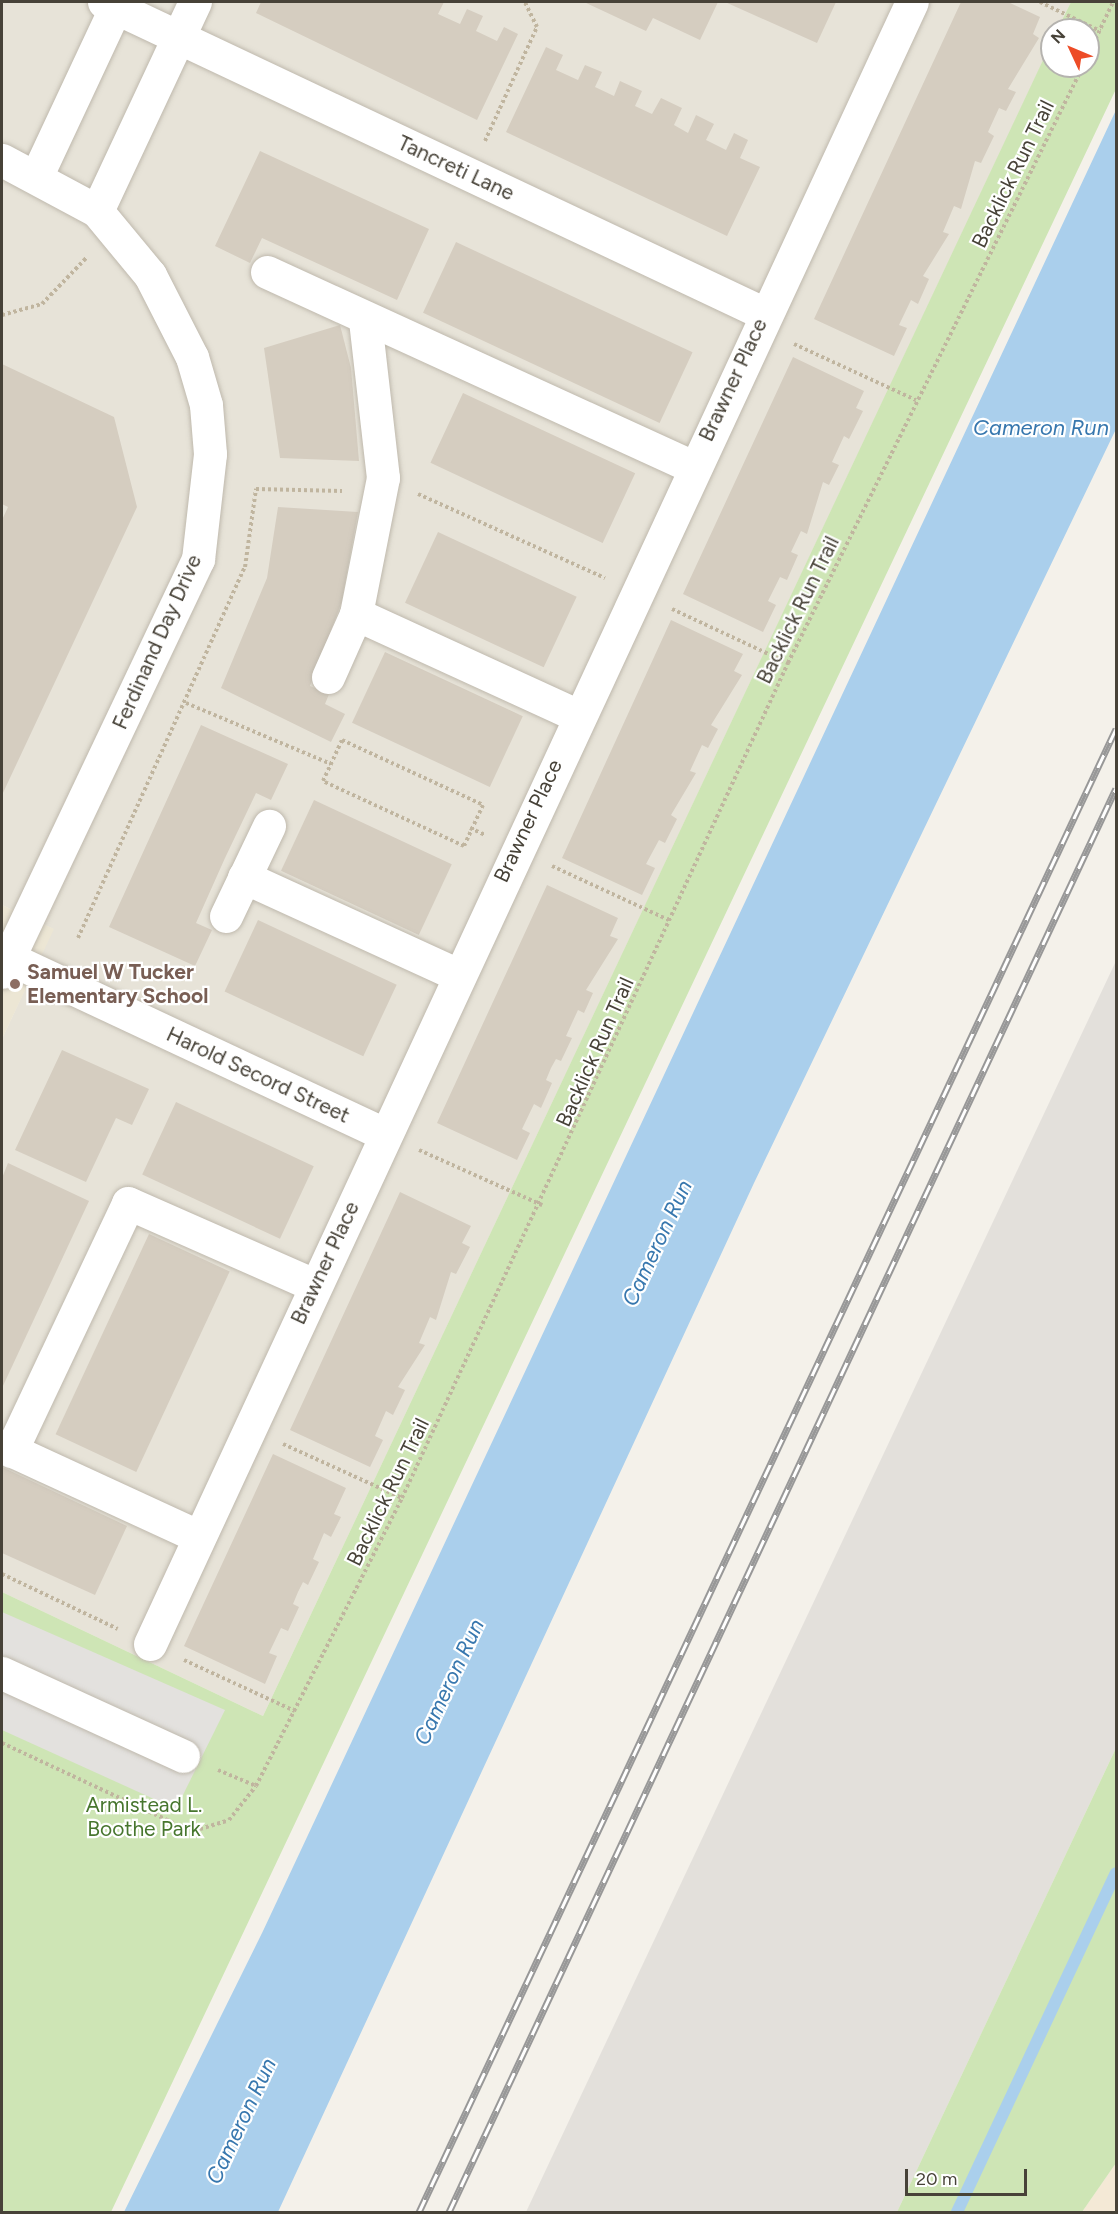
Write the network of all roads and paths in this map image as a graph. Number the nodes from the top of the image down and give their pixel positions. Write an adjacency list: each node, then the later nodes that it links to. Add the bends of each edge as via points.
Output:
1 (195, 2): 9 (street)
2 (525, 2): 12 (path, via 537,27)
3 (912, 2): 18 (street, Brawner Place)
4 (1040, 2): 7 (path)
5 (1113, 2): 8 (path)
6 (113, 3): 9 (street, Tancreti Lane); 13 (street)
7 (1073, 18)
8 (1100, 31)
9 (178, 36): 12 (street, Tancreti Lane); 14 (street)
10 (1077, 78): 19 (path, Backlick Run Trail)
11 (2, 160): 13 (street)
12 (469, 174): 18 (street, Tancreti Lane)
13 (37, 175): 14 (street)
14 (106, 220): 16 (path, via 42,304); 36 (street, Ferdinand Day Drive, via 174,313 192,357 206,405 206,513 198,559 182,598)
15 (267, 272): 17 (street)
16 (2, 315)
17 (365, 319): 20 (street); 21 (street, via 377,399)
18 (760, 320): 19 (path); 20 (street, Brawner Place)
19 (916, 400): 24 (path, Backlick Run Trail)
20 (692, 467): 22 (street, Brawner Place)
21 (381, 492): 22 (path, via 426,494); 23 (street); 26 (path, via 256,489 245,567)
22 (635, 591): 24 (path); 27 (street, Brawner Place)
23 (356, 614): 25 (street); 27 (street)
24 (788, 663): 34 (path, Backlick Run Trail)
25 (328, 677)
26 (186, 703): 28 (path); 35 (path)
27 (578, 715): 31 (street, Brawner Place)
28 (331, 764): 30 (path, via 323,781 464,846); 30 (path, via 342,740 483,805)
29 (269, 826): 32 (street)
30 (471, 828): 31 (path)
31 (516, 849): 34 (path); 37 (street, Brawner Place)
32 (244, 877): 33 (street); 37 (street)
33 (226, 916)
34 (671, 921): 39 (path, Backlick Run Trail)
35 (78, 938)
36 (4, 961): 38 (street, Harold Secord Street)
37 (458, 975): 38 (street, Brawner Place)
38 (384, 1134): 39 (path); 40 (street, Brawner Place)
39 (542, 1205): 43 (path, Backlick Run Trail)
40 (314, 1285): 41 (street, Brawner Place); 42 (street, via 128,1203)
41 (248, 1429): 43 (path); 44 (street, Brawner Place)
42 (6, 1448): 44 (street)
43 (402, 1498): 47 (path, Backlick Run Trail, via 256,1786 229,1820 200,1829 180,1826)
44 (198, 1536): 45 (street, Brawner Place)
45 (150, 1644)
46 (2, 1673): 48 (street)
47 (2, 1743)
48 (183, 1756)

